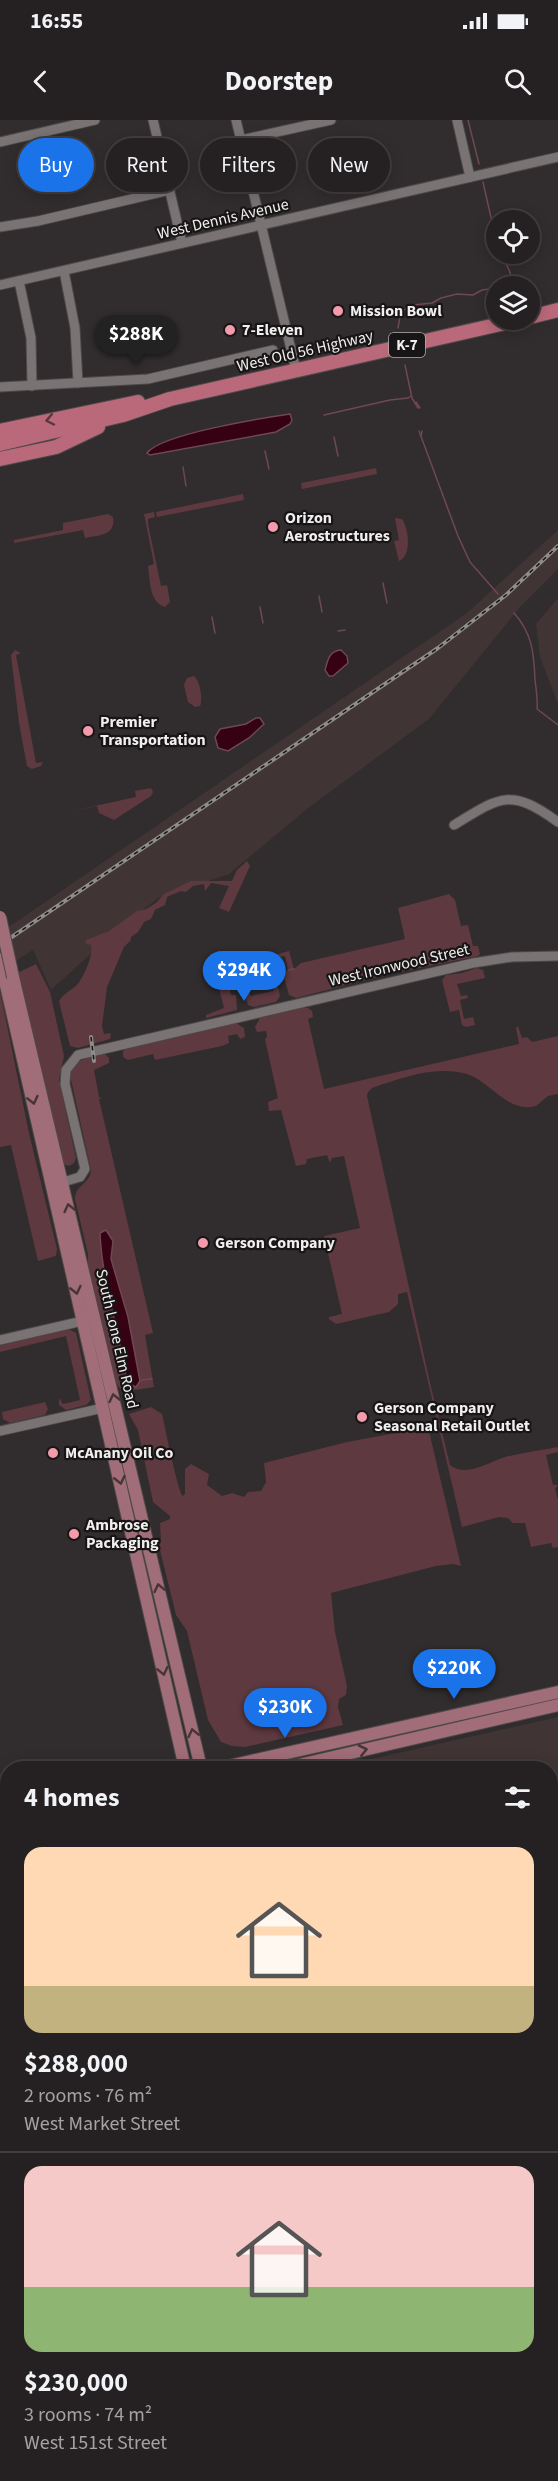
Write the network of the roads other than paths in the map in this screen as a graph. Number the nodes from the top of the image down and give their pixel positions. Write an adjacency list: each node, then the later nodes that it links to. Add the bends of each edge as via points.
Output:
1 (95, 120): 9 (street)
2 (153, 120): 6 (street)
3 (236, 120): 7 (street)
4 (331, 120): 8 (street)
5 (457, 120): 11 (street)
6 (157, 138)
7 (240, 138)
8 (250, 138)
9 (0, 142)
10 (558, 157): 11 (street, West Dennis Avenue)
11 (471, 177): 15 (street, West Dennis Avenue)
12 (161, 192): 16 (street)
13 (170, 192): 17 (street)
14 (254, 192): 15 (street)
15 (262, 225): 17 (street, West Dennis Avenue); 25 (street)
16 (0, 227)
17 (182, 243): 18 (street, West Dennis Avenue)
18 (64, 271): 19 (street, West Dennis Avenue); 26 (street, via 75,328)
19 (19, 281): 20 (street, West Dennis Avenue); 27 (street, via 31,338)
20 (0, 285)
21 (558, 310): 22 (highway)
22 (540, 314)
23 (486, 327): 25 (highway, West Old 56 Highway / K-7)
24 (273, 350): 26 (street, via 148,379)
25 (297, 370): 29 (highway, West Old 56 Highway / K-7)
26 (78, 383): 27 (street)
27 (32, 386): 28 (street)
28 (0, 387)
29 (170, 399): 30 (highway, West Old 56 Highway / K-7); 31 (highway, West Old 56 Highway / K-7); 35 (highway, via 56,447)
30 (100, 410): 31 (highway); 32 (highway, West Old 56 Highway / K-7, one-way to 32)
31 (82, 424): 33 (highway, West Old 56 Highway / K-7); 34 (highway, via 64,437)
32 (0, 431)
33 (0, 444)
34 (0, 453)
35 (0, 459)
36 (558, 822): 37 (street, via 518,799 500,799)
37 (454, 825)
38 (0, 917): 41 (main road, South Lone Elm Road, bridge)
39 (558, 956): 42 (street, West Ironwood Street, via 473,963 78,1055 66,1070 65,1084 85,1168 80,1177)
40 (0, 959): 41 (main road, South Lone Elm Road)
41 (9, 979): 42 (main road, South Lone Elm Road); 43 (main road, South Lone Elm Road, one-way to 43)
42 (63, 1182): 43 (main road, South Lone Elm Road, one-way to 42)
43 (89, 1319): 44 (street); 45 (main road, South Lone Elm Road); 52 (main road, South Lone Elm Road, one-way to 43)
44 (0, 1340)
45 (103, 1407): 46 (street); 51 (main road, South Lone Elm Road, one-way to 51)
46 (0, 1431)
47 (558, 1692): 48 (main road)
48 (498, 1705): 50 (main road); 53 (main road)
49 (558, 1705): 50 (main road)
50 (501, 1718): 54 (main road, one-way to 50)
51 (184, 1761)
52 (199, 1761)
53 (251, 1761)
54 (316, 1761)

